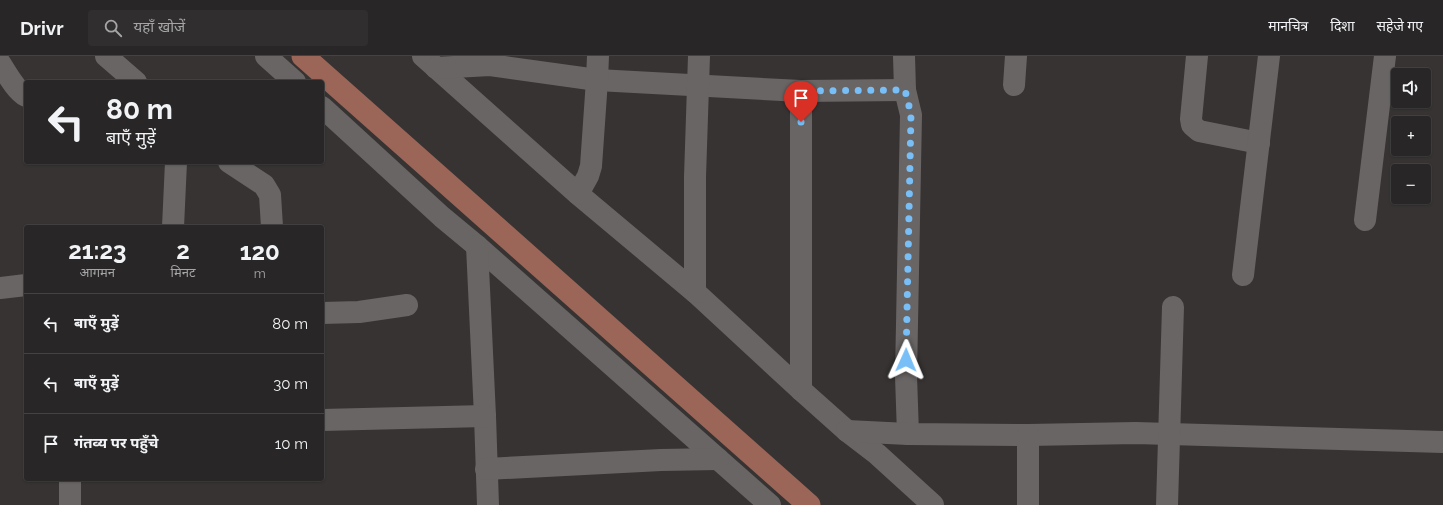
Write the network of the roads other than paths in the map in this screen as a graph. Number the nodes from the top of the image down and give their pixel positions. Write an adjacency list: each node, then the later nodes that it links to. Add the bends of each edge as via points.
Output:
1 (106, 56): 13 (street)
2 (266, 56): 14 (street)
3 (598, 56): 15 (street)
4 (699, 56): 17 (street)
5 (904, 56): 18 (street)
6 (1016, 56): 16 (street)
7 (1197, 56): 22 (street, via 1192,125 1199,131)
8 (1269, 56): 22 (street)
9 (1385, 56): 26 (street)
10 (490, 61): 11 (street); 15 (street)
11 (430, 62): 25 (street)
12 (0, 63): 20 (street)
13 (134, 80)
14 (293, 80)
15 (598, 80): 17 (street); 25 (street, via 591,166)
16 (1014, 85)
17 (698, 86): 19 (street); 33 (street)
18 (905, 90): 19 (street); 41 (street, via 911,114 906,376)
19 (801, 91): 37 (street)
20 (24, 95)
21 (324, 109): 29 (street)
22 (1259, 143): 30 (street)
23 (176, 164): 27 (street)
24 (232, 164): 28 (street, via 264,185 270,195)
25 (578, 194): 33 (street)
26 (1365, 220)
27 (173, 225)
28 (272, 225)
29 (477, 246): 38 (street); 45 (street)
30 (1243, 274)
31 (24, 285): 32 (street)
32 (0, 288)
33 (695, 292): 37 (street)
34 (407, 305): 36 (street, via 359,312)
35 (1173, 308): 42 (street)
36 (324, 313)
37 (801, 390): 40 (street)
38 (485, 416): 39 (street); 46 (street)
39 (324, 420)
40 (847, 431): 41 (street); 51 (street, via 877,454)
41 (908, 434): 43 (street)
42 (1168, 434): 43 (street); 44 (street); 53 (street)
43 (1028, 435): 52 (street)
44 (1443, 442)
45 (718, 459): 46 (street); 50 (street)
46 (486, 468): 49 (street)
47 (70, 481): 48 (street)
48 (70, 505)
49 (488, 505)
50 (770, 505)
51 (933, 505)
52 (1028, 505)
53 (1167, 505)

